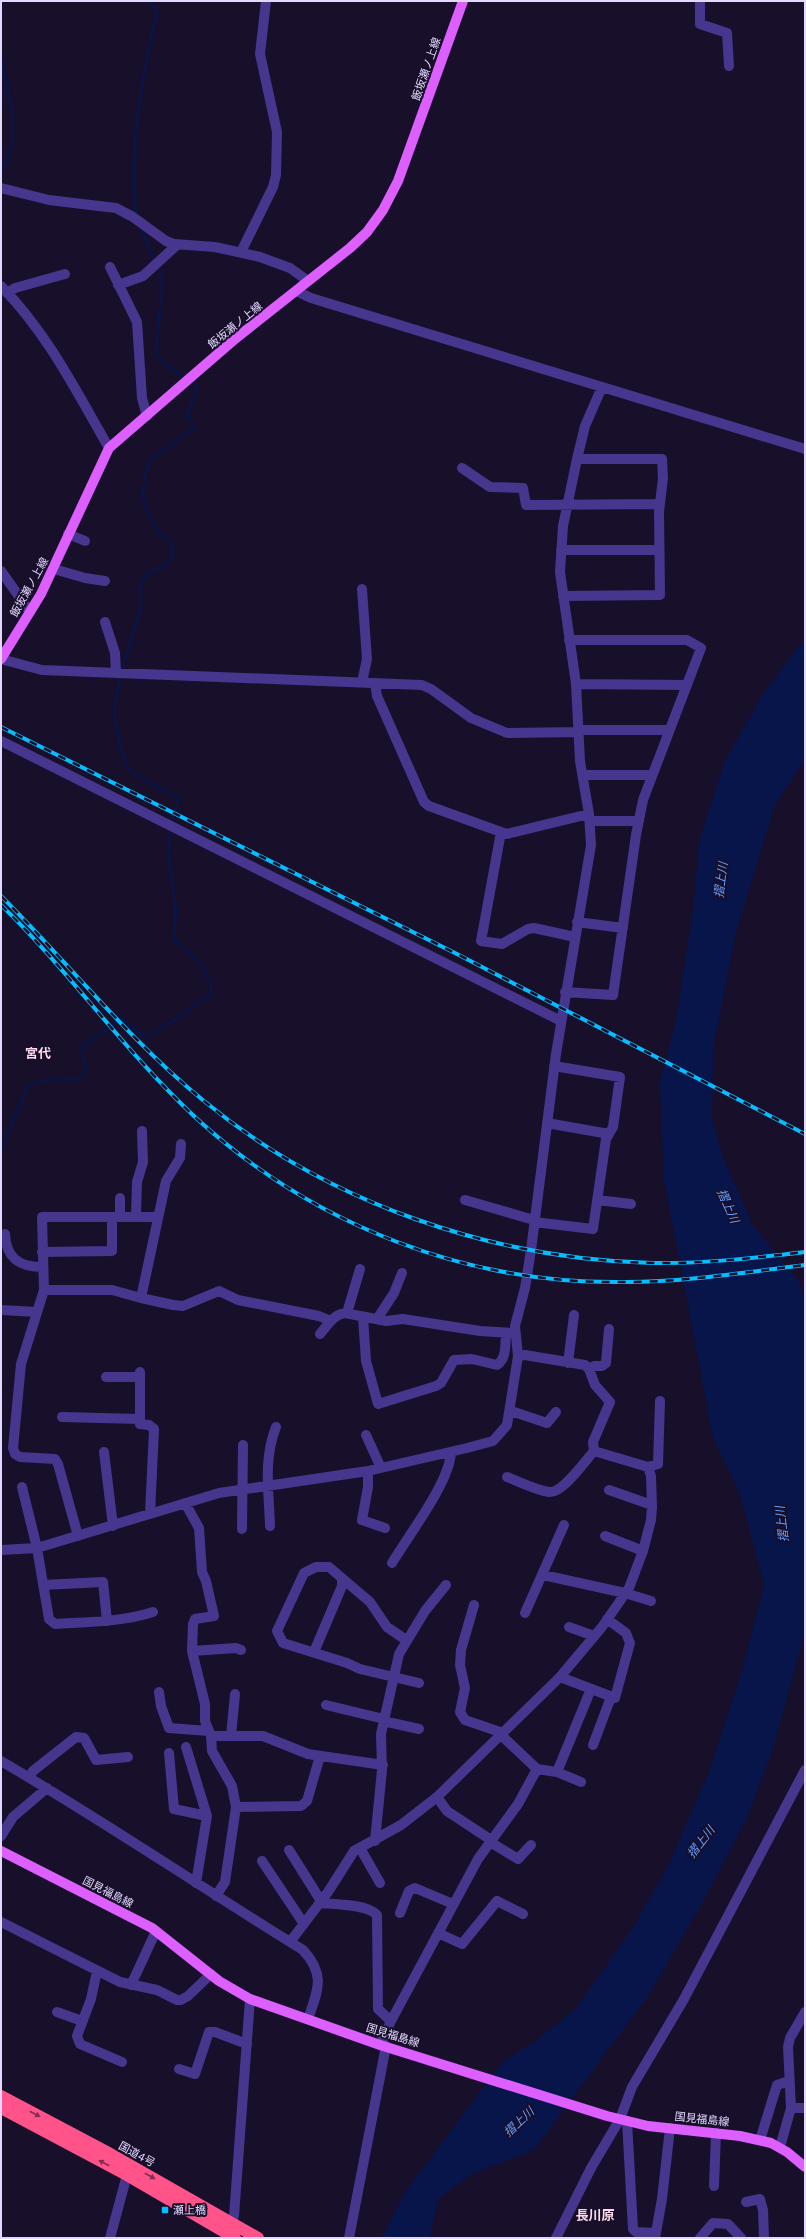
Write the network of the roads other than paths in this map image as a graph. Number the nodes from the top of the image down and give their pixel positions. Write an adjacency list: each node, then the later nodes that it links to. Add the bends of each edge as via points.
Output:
1 (266, 1): 7 (street, via 260,54 277,127 276,175 273,187)
2 (463, 1): 10 (main road, 飯坂瀬ノ上線, via 409,154 383,210 367,232)
3 (700, 1): 4 (street, via 700,24 727,33)
4 (729, 66)
5 (1, 188): 6 (street, via 49,200 116,208 133,216 166,241)
6 (178, 244): 7 (street); 11 (street, via 143,276)
7 (241, 252): 10 (street, via 278,262)
8 (110, 267): 11 (street)
9 (66, 274): 12 (street)
10 (308, 281): 13 (main road, 飯坂瀬ノ上線)
11 (118, 286): 15 (street, via 137,322 142,398)
12 (4, 289): 16 (street, via 67,371)
13 (296, 291): 14 (street, via 310,298); 15 (main road, 飯坂瀬ノ上線, via 235,339)
14 (602, 387): 17 (street); 18 (street, via 585,426)
15 (147, 416): 16 (main road, 飯坂瀬ノ上線)
16 (109, 448): 22 (main road, 飯坂瀬ノ上線, via 86,501)
17 (805, 449)
18 (577, 459): 20 (street); 21 (street, via 662,459)
19 (462, 468): 20 (street, via 490,487 523,488 526,505)
20 (568, 504): 21 (street); 24 (street)
21 (660, 504): 25 (street)
22 (68, 534): 23 (street); 26 (main road, 飯坂瀬ノ上線)
23 (85, 541)
24 (561, 550): 25 (street); 30 (street)
25 (659, 550): 30 (street, via 660,595)
26 (54, 569): 28 (street); 31 (main road, 飯坂瀬ノ上線)
27 (1, 571): 31 (street)
28 (105, 581)
29 (362, 589): 36 (street, via 367,659)
30 (562, 596): 33 (street)
31 (30, 612): 34 (main road, 飯坂瀬ノ上線)
32 (105, 622): 35 (street, via 115,653)
33 (569, 640): 38 (street); 39 (street, via 687,640 701,648)
34 (1, 659): 35 (street, via 42,670)
35 (116, 672): 36 (street)
36 (362, 682): 37 (street)
37 (375, 683): 41 (street, via 422,685 471,718 507,733); 47 (street, via 377,696 424,802)
38 (576, 684): 39 (street); 41 (street)
39 (687, 685): 40 (street)
40 (670, 730): 41 (street); 44 (street)
41 (578, 731): 43 (street)
42 (1, 741): 52 (street)
43 (583, 775): 44 (street); 45 (street)
44 (652, 775): 46 (street)
45 (590, 818): 46 (street); 47 (street, via 507,834); 48 (street, via 591,845)
46 (639, 821): 49 (street)
47 (501, 832): 50 (street, via 481,942 502,944 534,928)
48 (577, 922): 49 (street); 50 (street)
49 (623, 928): 51 (street, via 613,995)
50 (575, 937): 51 (street)
51 (565, 992): 52 (street)
52 (561, 1021): 53 (street)
53 (554, 1066): 54 (street); 56 (street, via 620,1077 613,1127)
54 (547, 1123): 56 (street); 65 (street)
55 (142, 1131): 62 (street, via 143,1162 137,1182)
56 (609, 1134): 60 (street, via 606,1139)
57 (181, 1144): 64 (street, via 180,1158 168,1176)
58 (120, 1198): 63 (street)
59 (465, 1200): 65 (street)
60 (597, 1200): 61 (street); 65 (street, via 593,1229)
61 (631, 1204)
62 (136, 1216): 63 (street); 64 (street)
63 (116, 1217): 67 (street, via 112,1251); 67 (street, via 42,1217)
64 (158, 1217): 72 (street)
65 (534, 1221): 81 (street, via 525,1288)
66 (5, 1234): 68 (street, via 6,1249 13,1257 23,1264)
67 (42, 1252): 68 (street)
68 (43, 1266): 71 (street)
69 (360, 1269): 75 (street)
70 (402, 1273): 78 (street)
71 (44, 1290): 72 (street, via 112,1290); 74 (street)
72 (141, 1298): 79 (street, via 183,1306 219,1291 238,1300 319,1316)
73 (1, 1310): 74 (street)
74 (37, 1312): 114 (street, via 22,1364 13,1448 15,1454 20,1457 48,1457 58,1464)
75 (346, 1313): 77 (street); 79 (street, via 340,1313)
76 (574, 1315): 84 (street)
77 (363, 1317): 78 (street); 81 (street, via 366,1361 378,1404 436,1386 441,1383 454,1360 472,1359 497,1365 505,1355)
78 (378, 1320): 81 (street, via 412,1320)
79 (331, 1321): 82 (street)
80 (609, 1329): 85 (street, via 606,1363)
81 (510, 1333): 83 (street)
82 (320, 1334)
83 (518, 1356): 84 (street); 88 (street)
84 (568, 1363): 85 (street)
85 (589, 1369): 95 (street, via 595,1385 610,1402 593,1442)
86 (106, 1377): 91 (street, via 140,1374)
87 (660, 1401): 98 (street, via 658,1464)
88 (511, 1411): 89 (street, via 547,1424); 97 (street, via 507,1425 492,1441)
89 (556, 1412)
90 (62, 1417): 91 (street)
91 (140, 1419): 108 (street, via 140,1424 149,1425 154,1430)
92 (276, 1427): 103 (street, via 269,1443)
93 (366, 1435): 99 (street)
94 (243, 1445): 104 (street)
95 (594, 1451): 98 (street); 101 (street, via 556,1491 544,1491)
96 (104, 1452): 110 (street)
97 (451, 1452): 99 (street); 119 (street, via 451,1459 441,1485)
98 (648, 1467): 107 (street, via 652,1476)
99 (380, 1468): 100 (street)
100 (368, 1472): 103 (street); 112 (street, via 362,1520)
101 (507, 1477)
102 (22, 1486): 116 (street)
103 (267, 1486): 104 (street); 111 (street)
104 (243, 1489): 106 (street); 113 (street)
105 (609, 1490): 107 (street)
106 (185, 1503): 108 (street); 135 (street, via 199,1528 202,1572 214,1616 195,1619)
107 (652, 1505): 118 (street)
108 (150, 1514): 110 (street)
109 (564, 1525): 120 (street)
110 (113, 1526): 114 (street)
111 (270, 1526)
112 (385, 1528)
113 (242, 1529)
114 (78, 1536): 116 (street)
115 (605, 1536): 118 (street)
116 (37, 1548): 117 (street); 122 (street)
117 (1, 1550)
118 (643, 1551): 124 (street, via 635,1575)
119 (392, 1563)
120 (543, 1575): 124 (street); 128 (street)
121 (342, 1580): 133 (street, via 370,1602 387,1626); 136 (street, via 342,1586); 136 (street, via 335,1570 329,1567 316,1567 304,1573 278,1631 283,1643)
122 (43, 1585): 130 (street, via 49,1619 55,1624); 130 (street, via 103,1582)
123 (446, 1585): 133 (street)
124 (625, 1593): 125 (street); 129 (street)
125 (651, 1601)
126 (474, 1605): 148 (street, via 461,1650 460,1664 465,1688 460,1712 465,1720)
127 (154, 1612): 130 (street)
128 (525, 1613)
129 (607, 1619): 132 (street); 143 (street, via 626,1633 630,1643 615,1698)
130 (107, 1621)
131 (569, 1627): 132 (street)
132 (594, 1636): 138 (street)
133 (406, 1640): 137 (street, via 398,1654)
134 (241, 1650): 135 (street, via 236,1648)
135 (192, 1651): 147 (street, via 205,1704 205,1721)
136 (314, 1652): 137 (street, via 360,1669)
137 (393, 1677): 139 (street); 145 (street)
138 (560, 1677): 140 (street); 148 (street)
139 (419, 1683)
140 (591, 1689): 143 (street); 159 (street)
141 (159, 1692): 147 (street, via 160,1706 168,1728)
142 (235, 1694): 149 (street)
143 (611, 1697): 150 (street)
144 (326, 1706): 145 (street)
145 (383, 1720): 146 (street); 156 (street)
146 (419, 1729)
147 (210, 1734): 149 (street); 164 (street, via 212,1751 232,1786)
148 (502, 1734): 157 (street); 163 (street)
149 (231, 1736): 153 (street, via 269,1738 289,1748)
150 (593, 1745)
151 (186, 1747): 165 (street)
152 (169, 1753): 165 (street, via 174,1809)
153 (320, 1756): 156 (street); 164 (street, via 307,1801 301,1806)
154 (128, 1757): 160 (street, via 96,1760 84,1738 76,1737 33,1771)
155 (1, 1761): 160 (street)
156 (383, 1765): 167 (street)
157 (537, 1770): 159 (street); 168 (street, via 518,1804)
158 (805, 1770): 204 (street, via 684,1999 632,2087)
159 (557, 1772): 161 (street)
160 (29, 1778): 162 (street)
161 (581, 1782)
162 (47, 1788): 166 (street, via 13,1817); 174 (street)
163 (437, 1797): 167 (street); 168 (street, via 447,1811)
164 (236, 1806): 176 (street, via 225,1882)
165 (207, 1816): 174 (street)
166 (1, 1836)
167 (375, 1841): 170 (street)
168 (491, 1841): 169 (street, via 518,1858); 178 (street)
169 (531, 1845)
170 (360, 1848): 175 (street); 177 (street, via 354,1851)
171 (289, 1850): 177 (street)
172 (1, 1851): 183 (main road, 国見福島線)
173 (262, 1861): 182 (street)
174 (196, 1883): 176 (street)
175 (380, 1883)
176 (216, 1896): 185 (street)
177 (320, 1902): 182 (street); 194 (street, via 356,1906 377,1915 378,2009)
178 (453, 1904): 179 (street, via 415,1888 409,1891); 184 (street)
179 (400, 1913)
180 (523, 1914): 184 (street, via 497,1901 462,1944)
181 (1, 1922): 186 (street)
182 (304, 1924): 185 (street)
183 (156, 1931): 187 (main road, 国見福島線); 188 (street)
184 (438, 1933): 194 (street)
185 (290, 1942): 192 (street, via 303,1950 317,1970 319,1985)
186 (97, 1971): 188 (street); 193 (street, via 91,1999)
187 (211, 1974): 188 (street, via 181,2000 157,1990); 189 (main road, 国見福島線)
188 (131, 1985)
189 (250, 1999): 192 (main road, 国見福島線); 195 (street)
190 (58, 2012): 193 (street)
191 (805, 2012): 199 (street, via 790,2038)
192 (308, 2019): 196 (main road, 国見福島線)
193 (82, 2021): 197 (street, via 77,2036 80,2044)
194 (391, 2021): 196 (street)
195 (247, 2044): 198 (street, via 209,2032 195,2074); 213 (street)
196 (383, 2045): 204 (main road, 国見福島線); 217 (street)
197 (122, 2062)
198 (179, 2069)
199 (789, 2081): 202 (street); 207 (street, via 777,2085)
200 (1, 2096): 213 (highway, 国道4号, one-way to 213, via 105,2151)
201 (1, 2108): 210 (highway, 国道4号, one-way to 201)
202 (791, 2108): 203 (street); 208 (street)
203 (805, 2108)
204 (624, 2120): 205 (main road, 国見福島線); 214 (street, via 633,2229); 218 (street, via 591,2168)
205 (670, 2128): 206 (main road, 国見福島線); 214 (street)
206 (716, 2133): 207 (main road, 国見福島線); 211 (street)
207 (760, 2140): 208 (main road, 国見福島線)
208 (780, 2147): 209 (main road, 国見福島線)
209 (805, 2167)
210 (128, 2175): 213 (highway, 国道4号); 215 (street)
211 (714, 2186)
212 (746, 2202): 221 (street, via 760,2199)
213 (232, 2231): 216 (highway, 国道4号)
214 (655, 2236)
215 (110, 2238)
216 (258, 2238)
217 (349, 2238)
218 (556, 2238)
219 (700, 2238): 220 (street, via 713,2223 728,2224)
220 (741, 2238)
221 (764, 2238)

